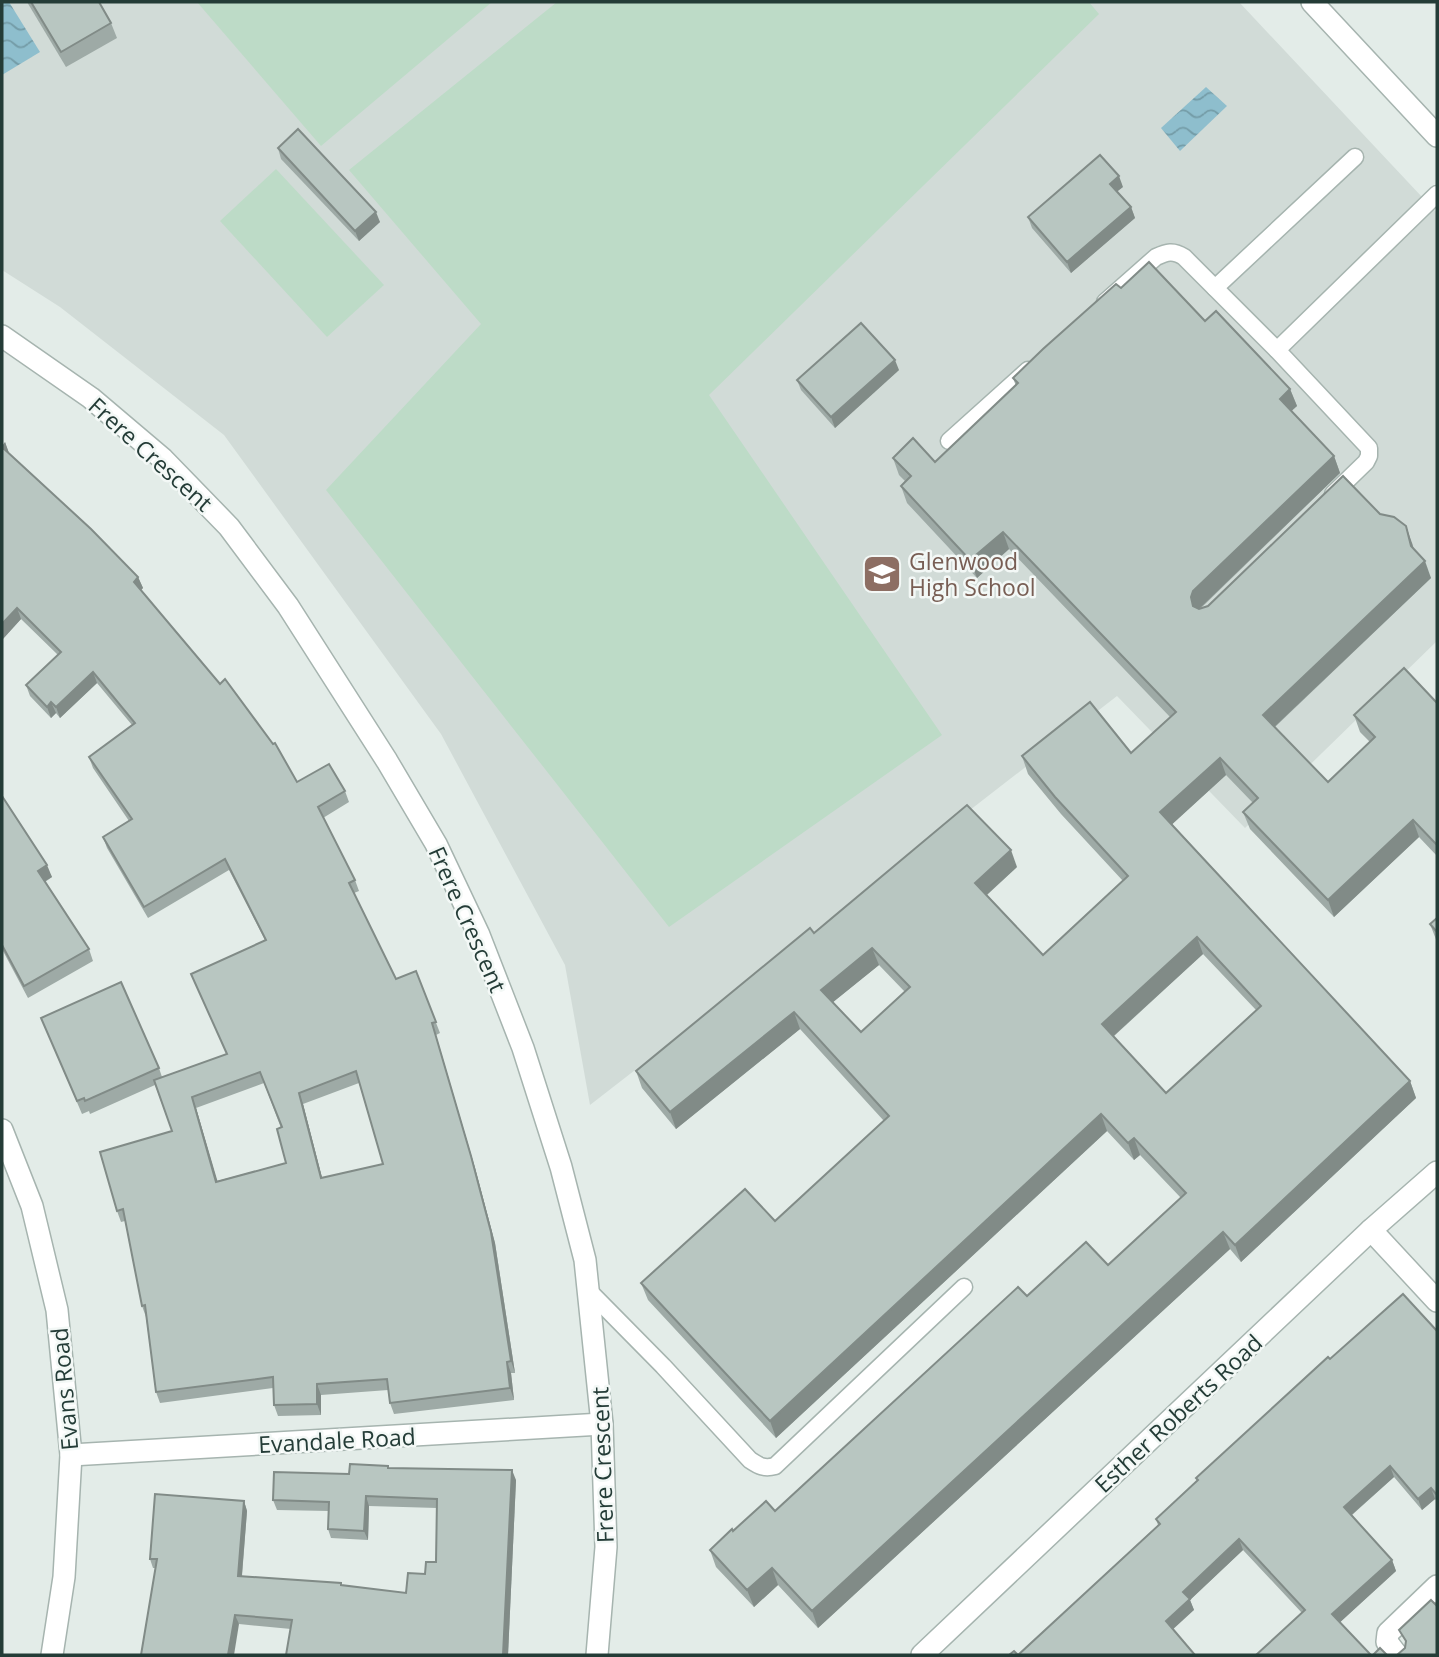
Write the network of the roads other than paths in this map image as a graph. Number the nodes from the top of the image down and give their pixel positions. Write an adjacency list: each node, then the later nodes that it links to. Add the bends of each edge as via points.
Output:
1 (1312, 2): 2 (street)
2 (1437, 136)
3 (1355, 157): 5 (lane)
4 (1437, 194): 8 (lane)
5 (1215, 288): 6 (lane, via 1184,257 1165,252); 8 (lane)
6 (1094, 312)
7 (2, 336): 16 (street, Frere Crescent, via 91,398 163,459 229,527 288,606 387,761 436,844 479,935 523,1048 561,1167 585,1260)
8 (1277, 350): 11 (lane, via 1369,448 1366,462)
9 (1042, 358): 10 (lane)
10 (949, 441)
11 (1326, 501)
12 (2, 1130): 19 (street, Evans Road, via 32,1206 57,1310)
13 (1437, 1172): 14 (street, Esther Roberts Road)
14 (1371, 1230): 17 (street); 23 (street, Esther Roberts Road)
15 (964, 1287): 16 (lane, via 768,1468 750,1460)
16 (588, 1290): 18 (street, Frere Crescent)
17 (1437, 1301)
18 (602, 1424): 19 (street, Evandale Road); 22 (street, Frere Crescent, via 606,1547)
19 (71, 1455): 21 (street, Evans Road, via 64,1577)
20 (1437, 1586): 24 (street, via 1388,1633 1387,1642)
21 (52, 1655)
22 (597, 1655)
23 (922, 1655)
24 (1397, 1655)

